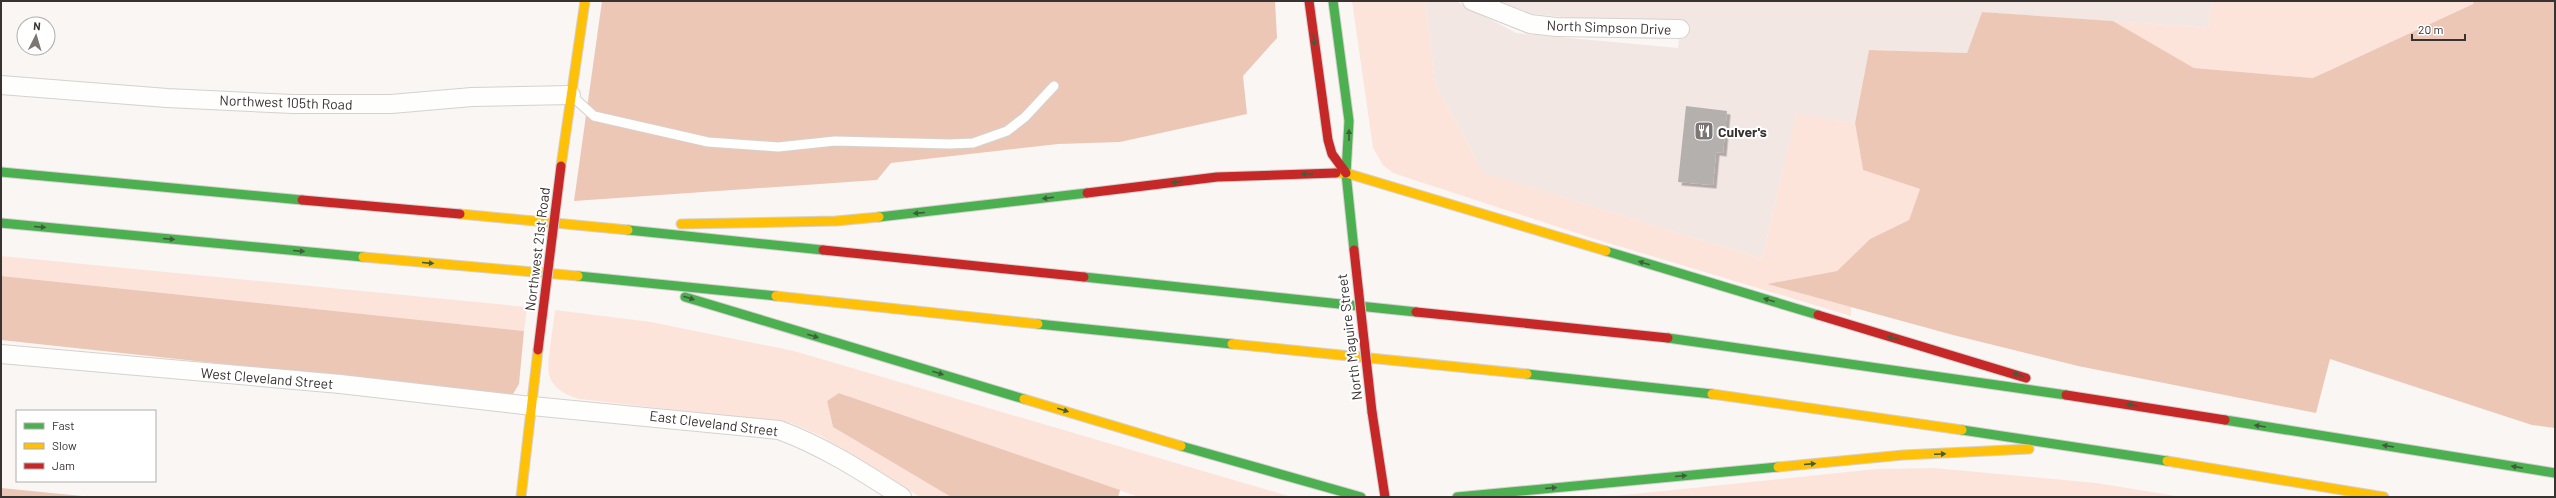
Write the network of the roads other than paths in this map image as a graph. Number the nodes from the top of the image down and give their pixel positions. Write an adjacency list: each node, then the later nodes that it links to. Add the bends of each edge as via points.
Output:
1 (585, 1): 8 (main road, Northwest 21st Road)
2 (1309, 1): 10 (main road, one-way to 10, via 1328,140 1332,154)
3 (1333, 1): 10 (main road, North Maguire Street, one-way to 3, via 1349,121)
4 (1472, 1): 5 (street, North Simpson Drive, via 1530,24 1556,28)
5 (1680, 29)
6 (1, 85): 8 (street, Northwest 105th Road, via 168,98 292,104 391,104 472,97)
7 (1054, 86): 8 (lane, via 1025,117 1007,131 973,143 950,144 835,142 778,146 708,142 594,116)
8 (571, 96): 16 (main road, Northwest 21st Road, bridge)
9 (1, 172): 12 (main road)
10 (1346, 173): 12 (main road, one-way to 12, via 1217,177 954,210 836,221); 15 (main road, one-way to 10); 22 (main road, North Maguire Street, bridge, via 1372,412)
11 (1, 223): 13 (main road, one-way to 13)
12 (586, 226): 15 (main road, via 1682,339)
13 (638, 282): 17 (main road, via 1705,392); 21 (main road, one-way to 21, via 1211,456)
14 (1, 354): 16 (street, West Cleveland Street, via 340,384)
15 (2095, 399): 18 (main road, one-way to 15)
16 (532, 406): 19 (main road, Northwest 21st Road); 20 (street, East Cleveland Street, via 779,430 799,437 851,465)
17 (2081, 447): 23 (main road, one-way to 17, via 1903,455); 24 (main road)
18 (2555, 473)
19 (521, 497)
20 (902, 497)
21 (1361, 497)
22 (1385, 497)
23 (1457, 497)
24 (2384, 497)

